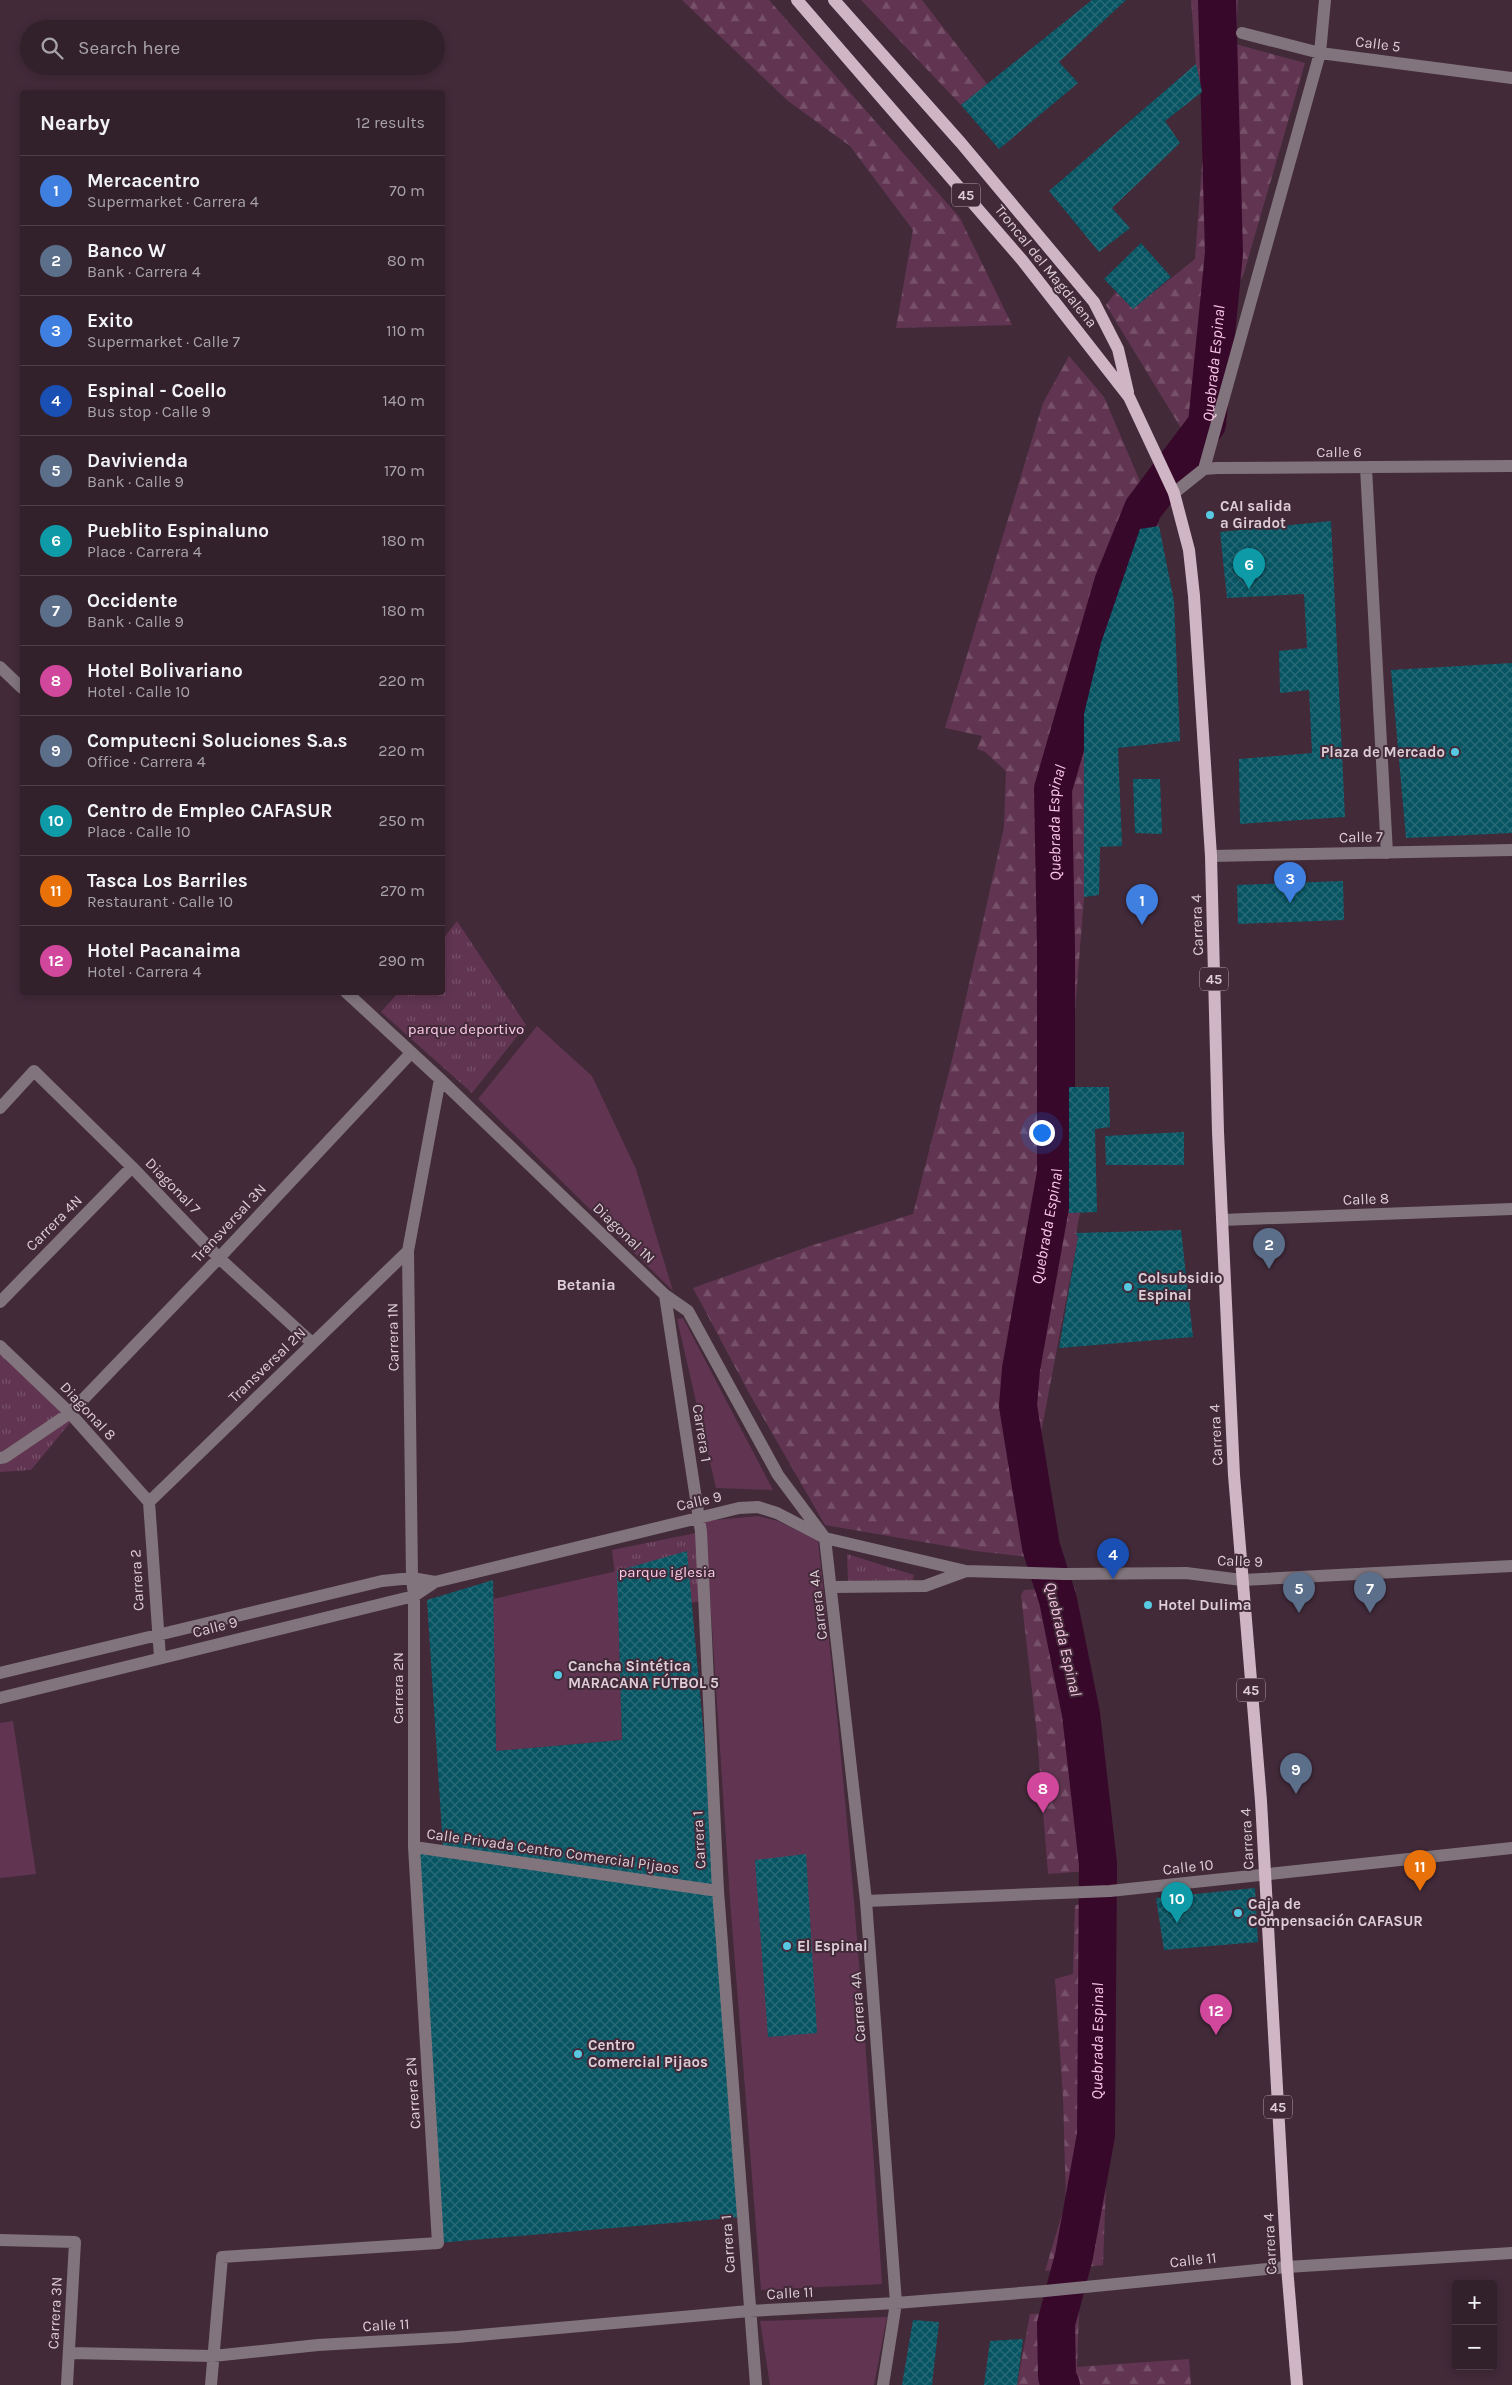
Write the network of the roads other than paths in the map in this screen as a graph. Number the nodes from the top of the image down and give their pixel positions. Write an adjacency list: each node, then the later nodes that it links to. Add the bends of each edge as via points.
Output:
1 (797, 0): 7 (main road, Troncal del Magdalena / 45, via 1022,260)
2 (834, 0): 7 (main road, Troncal del Magdalena / 45, via 961,143 1094,302 1118,349)
3 (1324, 0): 5 (street)
4 (1242, 33): 5 (street, Calle 5)
5 (1320, 53): 6 (street, Calle 5); 10 (street)
6 (1512, 78)
7 (1129, 398): 11 (main road, Troncal del Magdalena / 45)
8 (1512, 466): 9 (street, Calle 6)
9 (1366, 468): 10 (street, Calle 6); 15 (street)
10 (1204, 469): 11 (street)
11 (1173, 489): 16 (main road, Carrera 4 / 45, via 1189,550 1194,596)
12 (0, 667): 13 (street)
13 (20, 686)
14 (1512, 850): 15 (street, Calle 7)
15 (1387, 853): 16 (street, Calle 7)
16 (1211, 856): 23 (main road, Carrera 4 / 45)
17 (349, 995): 18 (street, Diagonal 1N)
18 (411, 1053): 19 (street, Diagonal 1N); 25 (street, Transversal 3N)
19 (440, 1079): 24 (street, Carrera 1N); 26 (street, Diagonal 1N)
20 (0, 1108): 21 (street, Diagonal 7, via 34,1071)
21 (132, 1168): 25 (street, Diagonal 7); 27 (street, Carrera 4N)
22 (1512, 1209): 23 (street, Calle 8)
23 (1222, 1220): 38 (main road, Carrera 4 / 45)
24 (408, 1251): 28 (street, Transversal 2N); 37 (street, Carrera 1N)
25 (220, 1258): 28 (street, Diagonal 7); 30 (street, Transversal 3N)
26 (665, 1295): 33 (street, Carrera 1); 34 (street, Diagonal 1N, via 688,1311 778,1476)
27 (0, 1302)
28 (312, 1343): 32 (street, Transversal 2N)
29 (0, 1346): 30 (street, Diagonal 8)
30 (70, 1413): 31 (street, Transversal 3N); 32 (street, Diagonal 8)
31 (0, 1458)
32 (149, 1502): 42 (street, Carrera 2)
33 (698, 1517): 34 (street, Calle 9, via 739,1508 758,1508); 39 (street, Calle 9); 49 (street, Carrera 1, via 705,1600)
34 (825, 1538): 36 (street, Calle 9); 40 (street, Carrera 4A)
35 (1512, 1566): 38 (street, Calle 9)
36 (966, 1571): 38 (street, Calle 9, via 1186,1573); 40 (street, Calle 9, via 925,1586)
37 (412, 1578): 39 (street, Calle 9); 41 (street, Carrera 1N); 42 (street, Calle 9, via 382,1581)
38 (1242, 1580): 48 (main road, Carrera 4 / 45, via 1261,1801)
39 (435, 1582): 41 (street, Calle 9)
40 (832, 1587): 50 (street, Carrera 4A)
41 (414, 1596): 43 (street, Calle 9); 46 (street, Carrera 2N)
42 (157, 1634): 43 (street, Carrera 2); 44 (street, Calle 9)
43 (160, 1657): 45 (street, Calle 9)
44 (0, 1673)
45 (0, 1698)
46 (414, 1847): 49 (street, Calle Privada Centro Comercial Pijaos); 57 (street, Carrera 2N, via 438,2243 222,2257)
47 (1512, 1848): 48 (street, Calle 10)
48 (1264, 1876): 50 (street, Calle 10, via 1074,1894); 53 (main road, Carrera 4 / 45)
49 (718, 1891): 55 (street, Carrera 1)
50 (866, 1901): 54 (street, Carrera 4A)
51 (0, 2240): 56 (street, Carrera 3N, via 75,2242)
52 (1512, 2253): 53 (street, Calle 11)
53 (1287, 2267): 54 (street, Calle 11); 62 (main road, Carrera 4 / 45)
54 (896, 2303): 55 (street, Calle 11); 61 (street, Carrera 4A)
55 (749, 2312): 57 (street, Calle 11); 60 (street, Carrera 1)
56 (70, 2353): 57 (street, Calle 11); 58 (street, Carrera 3N)
57 (213, 2356): 59 (street, Carrera 2N)
58 (66, 2385)
59 (211, 2385)
60 (756, 2385)
61 (884, 2385)
62 (1297, 2385)

